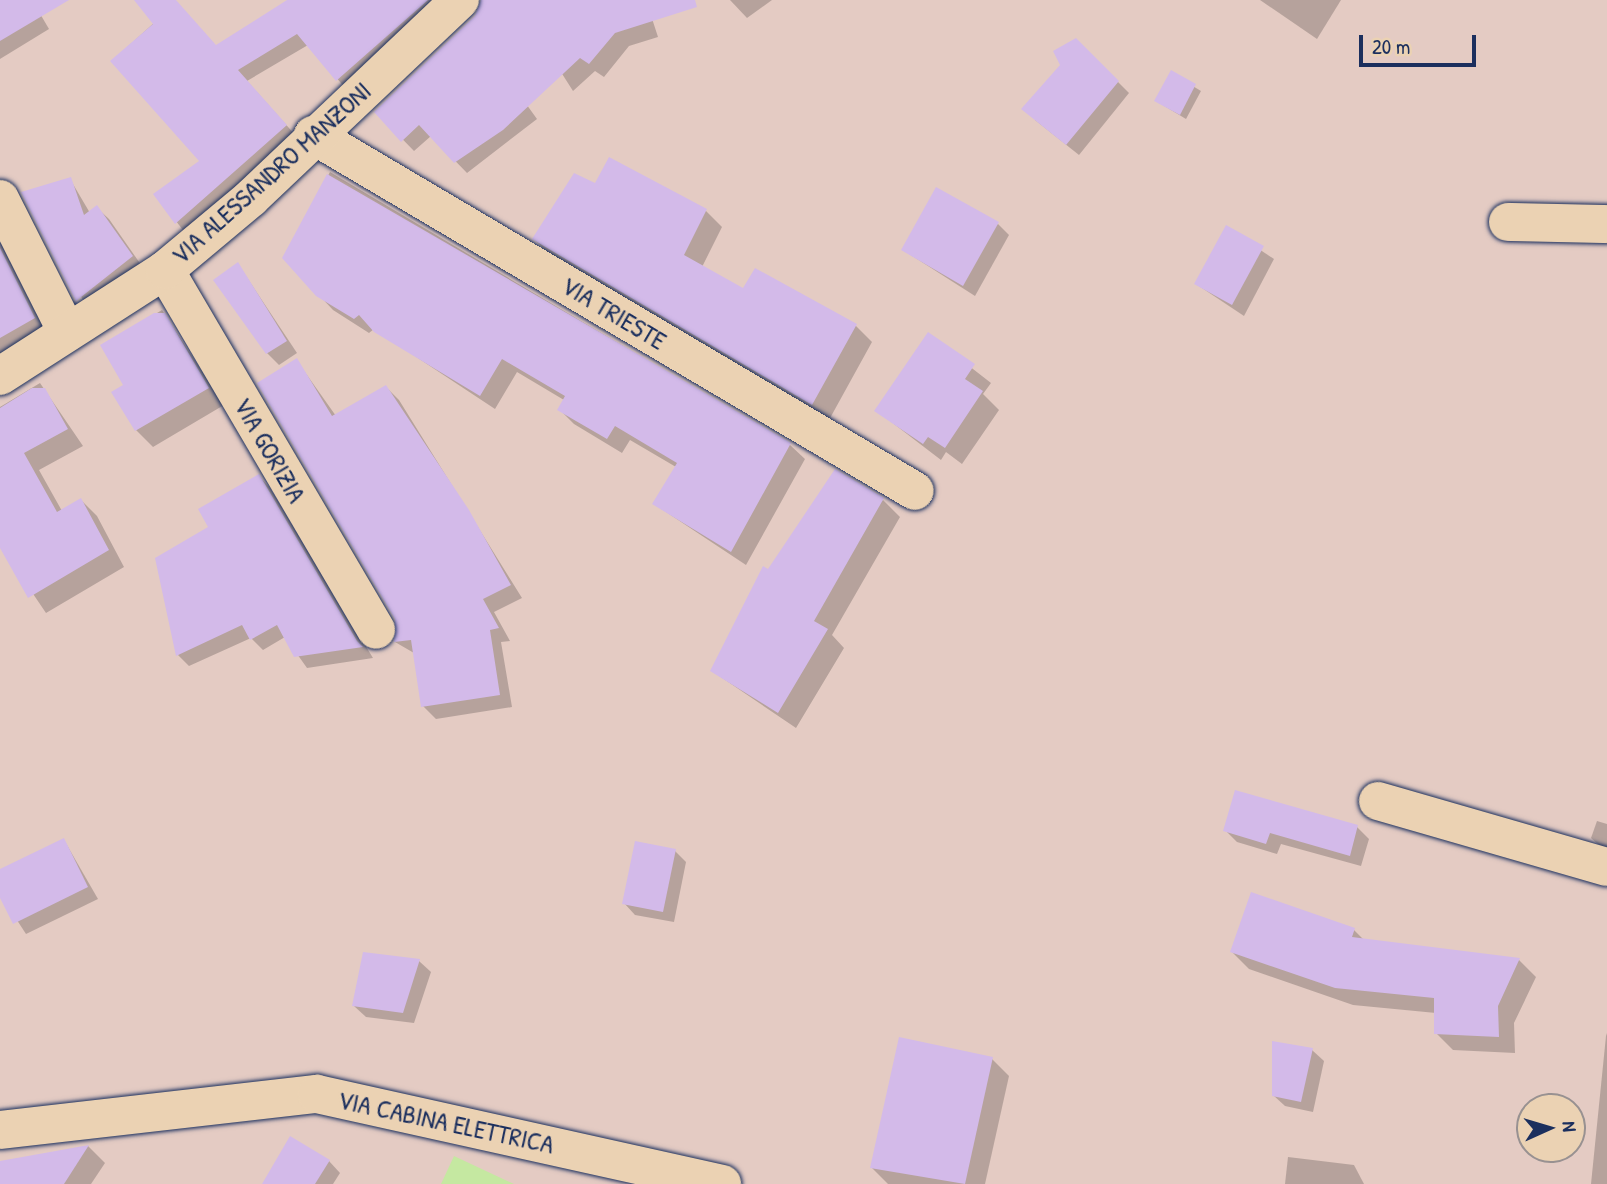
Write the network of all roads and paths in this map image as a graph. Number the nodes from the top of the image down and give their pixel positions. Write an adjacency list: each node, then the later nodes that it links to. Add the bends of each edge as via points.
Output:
1 (460, 0): 2 (street, VIA ALESSANDRO MANZONI)
2 (313, 135): 6 (street, VIA ALESSANDRO MANZONI); 9 (street, VIA TRIESTE)
3 (0, 199): 7 (street)
4 (1508, 222): 5 (street)
5 (1607, 224)
6 (164, 270): 7 (street, VIA ALESSANDRO MANZONI); 10 (street, VIA GORIZIA)
7 (67, 332): 8 (street, VIA ALESSANDRO MANZONI)
8 (0, 376)
9 (915, 491)
10 (376, 630)
11 (1378, 801): 12 (street)
12 (1607, 867)
13 (0, 1130): 14 (street, VIA CABINA ELETTRICA, via 317,1094)
14 (722, 1184)

